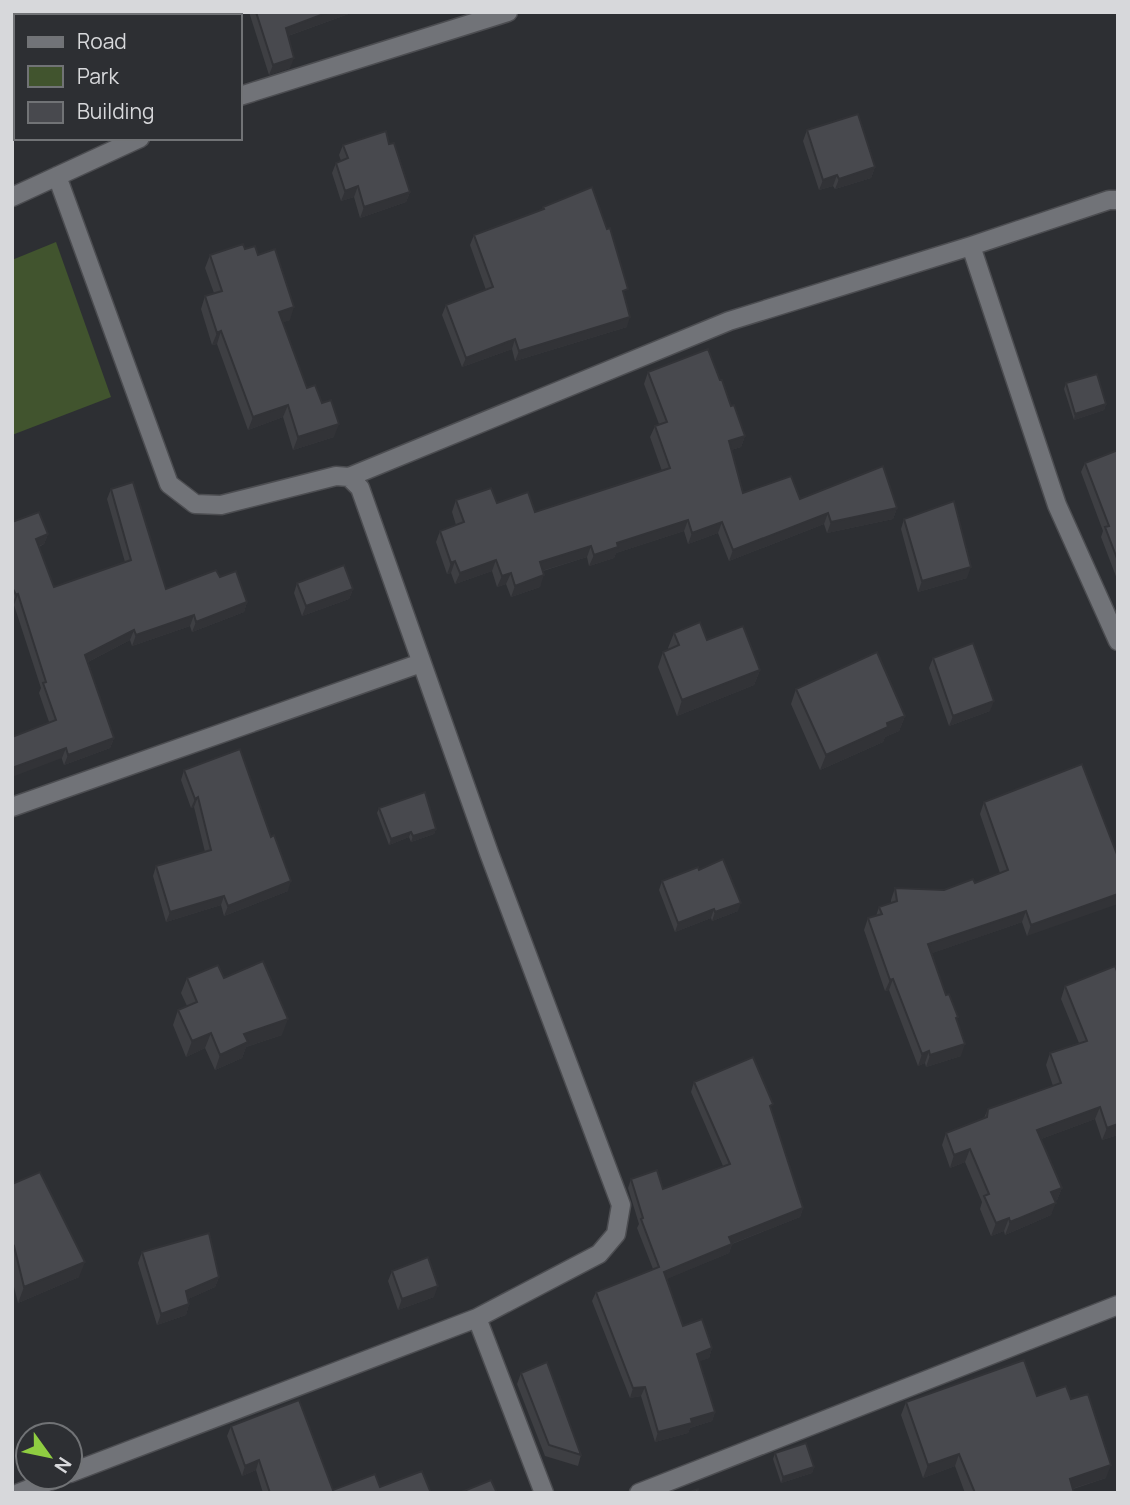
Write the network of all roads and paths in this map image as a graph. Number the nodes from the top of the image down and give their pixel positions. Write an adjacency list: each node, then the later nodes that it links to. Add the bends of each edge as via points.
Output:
1 (508, 12): 2 (street)
2 (242, 95)
3 (136, 140): 4 (street)
4 (57, 176): 5 (street); 8 (street, via 169,484 195,504 221,505 336,476)
5 (12, 197)
6 (1118, 200): 7 (street)
7 (971, 246): 8 (street, via 729,321); 9 (street, via 1056,505)
8 (349, 477): 10 (street, via 360,488)
9 (1118, 641)
10 (421, 663): 11 (street); 13 (street, via 621,1205 616,1234 599,1254)
11 (12, 807)
12 (1118, 1305): 16 (street)
13 (477, 1318): 14 (street); 15 (street)
14 (84, 1468)
15 (544, 1493)
16 (639, 1493)

